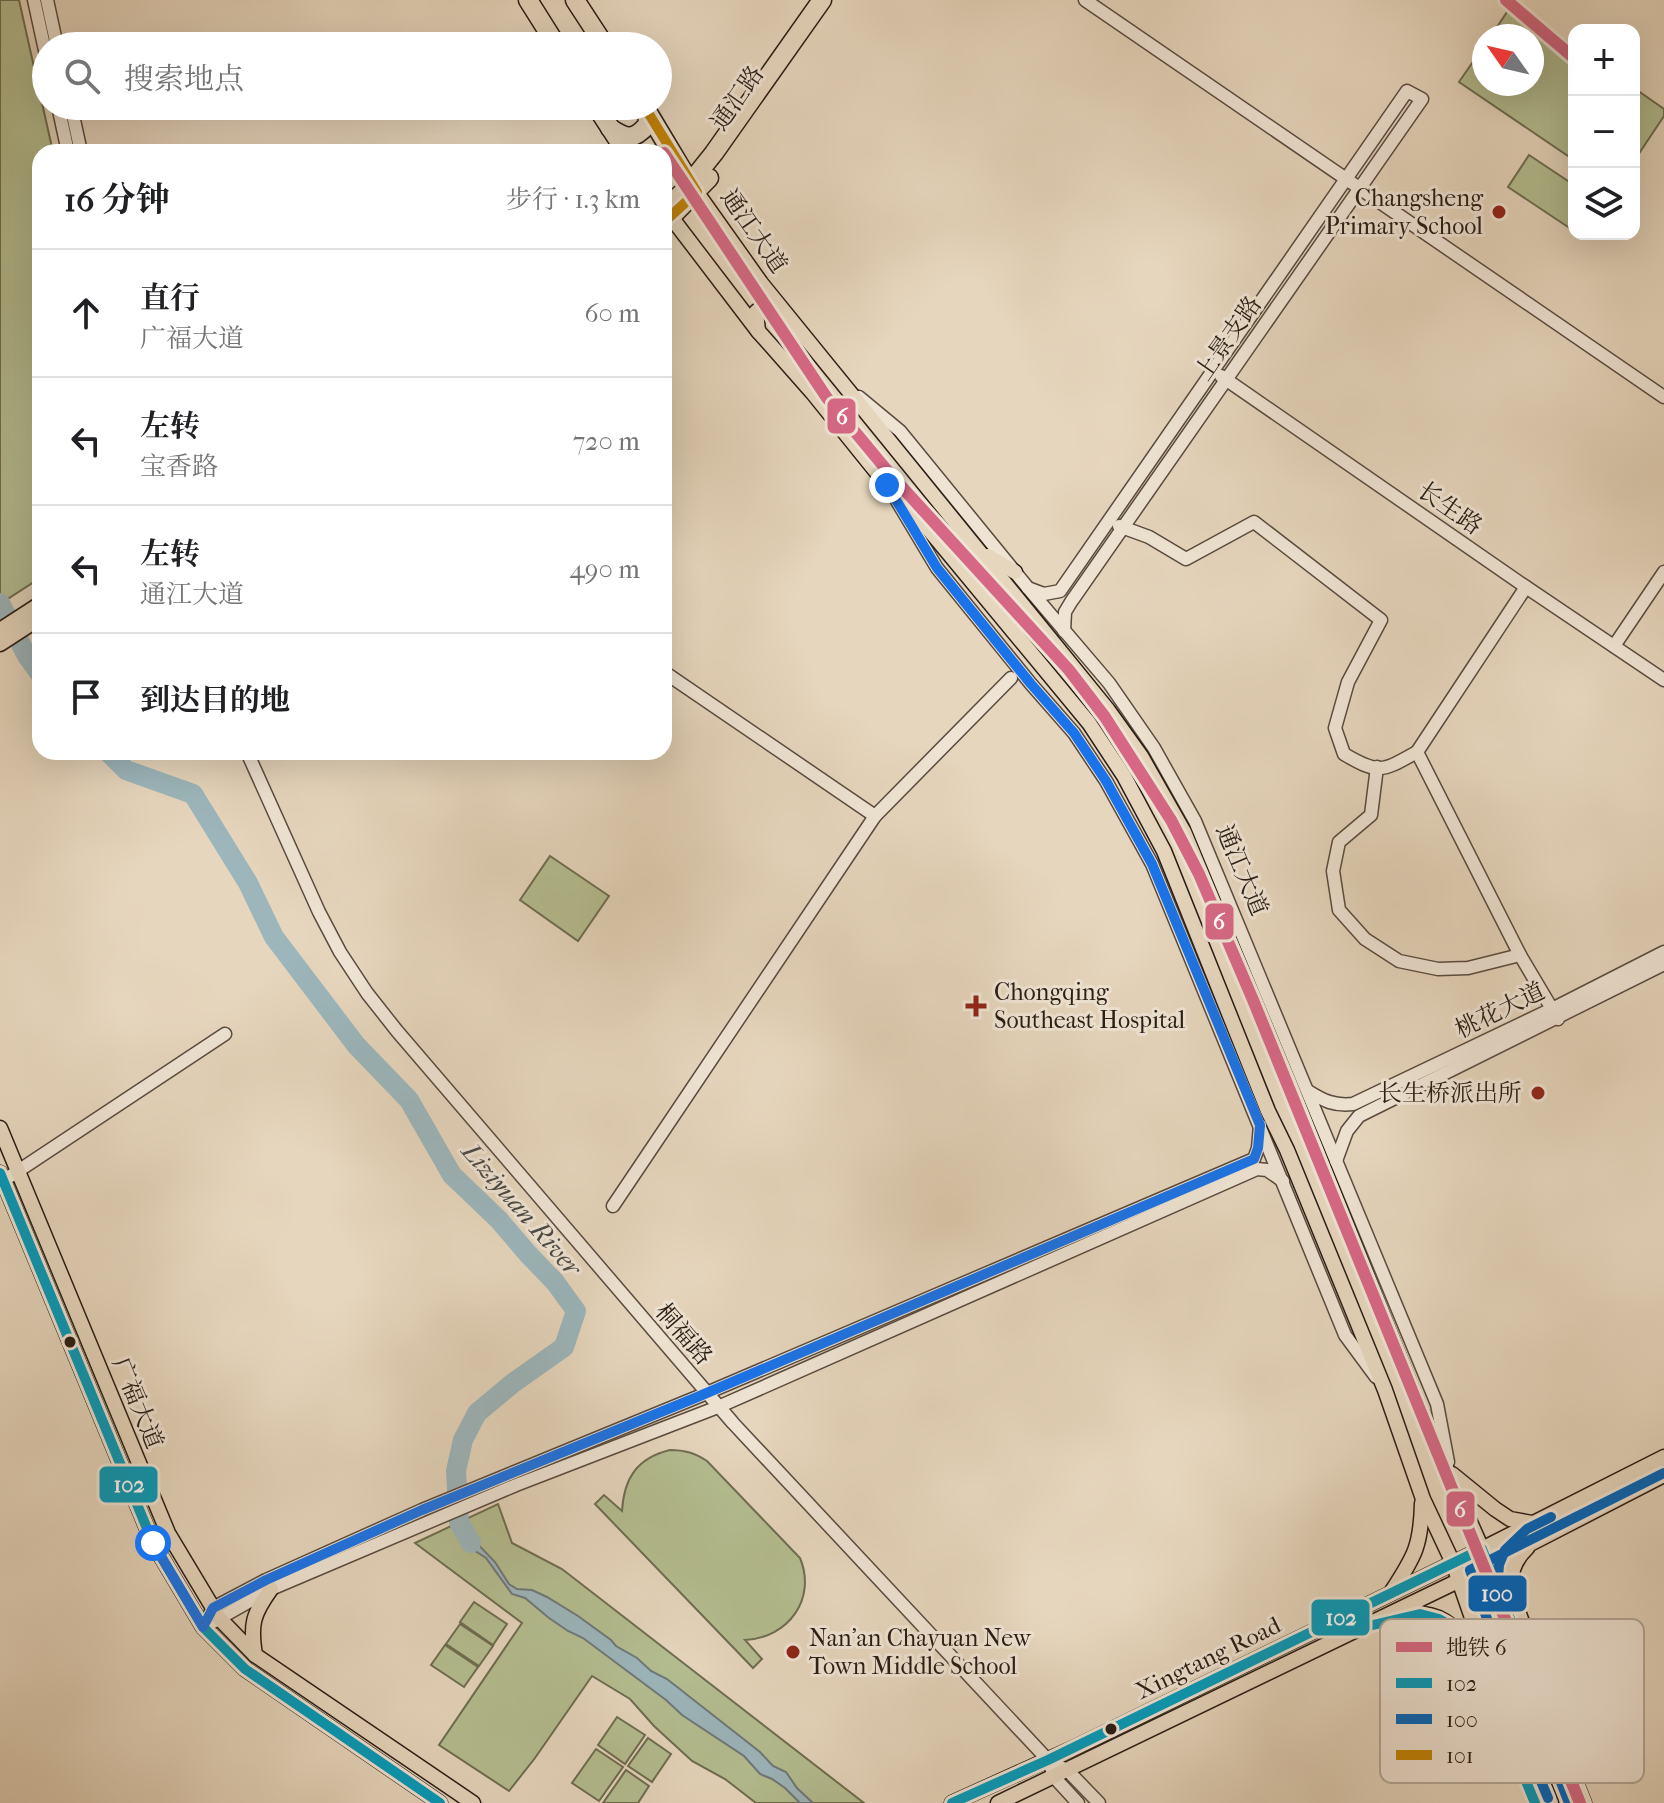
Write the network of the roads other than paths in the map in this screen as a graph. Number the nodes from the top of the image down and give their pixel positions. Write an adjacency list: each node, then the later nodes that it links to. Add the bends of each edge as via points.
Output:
1 (34, 0): 8 (street)
2 (47, 0): 9 (street)
3 (528, 0): 10 (highway)
4 (575, 0): 11 (highway)
5 (822, 0): 24 (highway, 通汇路)
6 (835, 0): 24 (highway, 通汇路, via 710,177)
7 (1085, 0): 23 (street)
8 (41, 32)
9 (54, 32)
10 (548, 32)
11 (596, 32)
12 (61, 120): 18 (street)
13 (74, 120): 19 (street)
14 (605, 120): 17 (highway)
15 (648, 120): 17 (highway, via 632,137)
16 (653, 120): 21 (highway, 通江大道)
17 (610, 128): 20 (highway)
18 (66, 144)
19 (79, 144)
20 (621, 144)
21 (668, 144)
22 (672, 151): 24 (highway, 通江大道)
23 (1345, 178): 25 (street); 25 (street, 上景支路, via 1407,91 1422,99); 30 (street, 上景支路)
24 (694, 187): 26 (highway, 通汇路); 28 (main road, 通江大道)
25 (1359, 188): 32 (street, 上景支路); 33 (street)
26 (672, 208)
27 (672, 222): 29 (main road)
28 (781, 308): 29 (main road, via 760,308); 31 (main road, 通江大道)
29 (758, 331): 34 (main road)
30 (1213, 370): 32 (street, 长生路); 35 (street, 上景支路)
31 (836, 377): 37 (main road, 通江大道); 38 (street, 通江大道, via 900,431)
32 (1226, 379): 36 (street, 上景支路); 40 (street, 长生路)
33 (1664, 397)
34 (887, 485): 48 (street, via 937,568); 72 (main road, via 1089,723 1124,776 1164,851)
35 (1108, 521): 36 (street); 41 (street, 上景支路, via 1060,591 1044,594)
36 (1123, 527): 45 (street, 上景支路, via 1065,612); 55 (street, via 1186,559 1254,522 1381,620 1348,682 1335,728 1344,754 1366,767)
37 (977, 550): 38 (main road); 76 (main road, 通江大道, via 1141,756 1184,832)
38 (1015, 572): 41 (street, 通江大道)
39 (1664, 572): 47 (street)
40 (1526, 587): 47 (street, 长生路); 53 (street)
41 (1028, 588): 45 (street, 通江大道)
42 (32, 609): 44 (main road)
43 (32, 623): 46 (main road)
44 (0, 630)
45 (1064, 631): 62 (street, 通江大道, via 1154,748 1195,821)
46 (0, 644)
47 (1614, 646): 51 (street, 长生路)
48 (1003, 650): 50 (street); 52 (street)
49 (672, 677): 56 (street)
50 (1011, 678): 52 (street); 56 (street)
51 (1664, 680)
52 (1031, 684): 64 (street, via 1074,733 1152,864)
53 (1417, 752): 55 (street, via 1389,768); 58 (street)
54 (250, 760): 73 (street, 桐福路, via 319,912 367,993)
55 (1377, 767): 58 (street, via 1371,815 1339,842 1333,871 1339,910 1365,939 1399,961 1438,969 1468,968)
56 (875, 816): 71 (street)
57 (1664, 952): 60 (street, 桃花大道)
58 (1520, 955): 60 (street)
59 (1664, 964): 60 (street, 桃花大道)
60 (1555, 1014): 63 (street, 桃花大道)
61 (225, 1034): 68 (street)
62 (1308, 1091): 63 (street); 66 (street, 通江大道)
63 (1356, 1110): 66 (street)
64 (1260, 1125): 67 (street); 70 (street)
65 (0, 1128): 68 (main road, 广福大道)
66 (1336, 1161): 76 (street, 通江大道, via 1437,1404)
67 (1256, 1164): 70 (street); 73 (street); 74 (street)
68 (19, 1171): 69 (street); 88 (main road, 广福大道, via 168,1533)
69 (2, 1177): 96 (main road, 广福大道, via 153,1543)
70 (1283, 1181): 72 (street, via 1345,1335)
71 (613, 1206)
72 (1385, 1390): 79 (main road)
73 (707, 1393): 74 (street, 桐福路); 78 (street)
74 (718, 1407): 78 (street); 98 (street, 桐福路)
75 (1664, 1457): 80 (main road, Xingtang Road)
76 (1450, 1473): 80 (main road, via 1510,1519); 82 (main road, 通江大道)
77 (1664, 1475): 81 (main road, Xingtang Road)
78 (514, 1479): 86 (street, via 428,1523); 88 (street, via 422,1510 266,1580)
79 (1423, 1499): 83 (main road); 87 (main road, via 1416,1551)
80 (1532, 1523): 82 (main road, Xingtang Road)
81 (1536, 1540): 84 (main road, Xingtang Road); 93 (main road, via 1513,1568 1511,1590)
82 (1482, 1549): 83 (main road, Xingtang Road); 84 (main road, 通江大道)
83 (1453, 1563): 85 (main road); 87 (main road, Xingtang Road)
84 (1488, 1564): 85 (main road, Xingtang Road); 92 (main road, 通江大道)
85 (1460, 1580): 91 (main road); 95 (main road, Xingtang Road)
86 (271, 1589): 88 (street); 97 (main road, via 253,1620)
87 (1390, 1593): 98 (main road, Xingtang Road)
88 (216, 1613): 96 (street); 97 (main road, 广福大道)
89 (1393, 1619): 90 (main road)
90 (1438, 1619)
91 (1473, 1619)
92 (1510, 1619)
93 (1520, 1619)
94 (1380, 1622): 95 (main road)
95 (1367, 1625): 99 (main road, Xingtang Road)
96 (203, 1627): 105 (main road, 广福大道, via 245,1669)
97 (255, 1655): 106 (main road, 广福大道)
98 (1048, 1760): 99 (street, 桐福路); 100 (street, 桐福路); 107 (main road, Xingtang Road)
99 (1068, 1771): 100 (main road, Xingtang Road); 110 (street, 桐福路)
100 (1054, 1777): 108 (main road, Xingtang Road); 109 (street, 桐福路)
101 (1527, 1783): 111 (street)
102 (1543, 1783): 112 (main road)
103 (1576, 1783): 113 (main road, 通江大道)
104 (1581, 1783): 114 (street, 通江大道)
105 (440, 1803)
106 (473, 1803)
107 (952, 1803)
108 (998, 1803)
109 (1078, 1803)
110 (1099, 1803)
111 (1535, 1803)
112 (1551, 1803)
113 (1584, 1803)
114 (1592, 1803)

